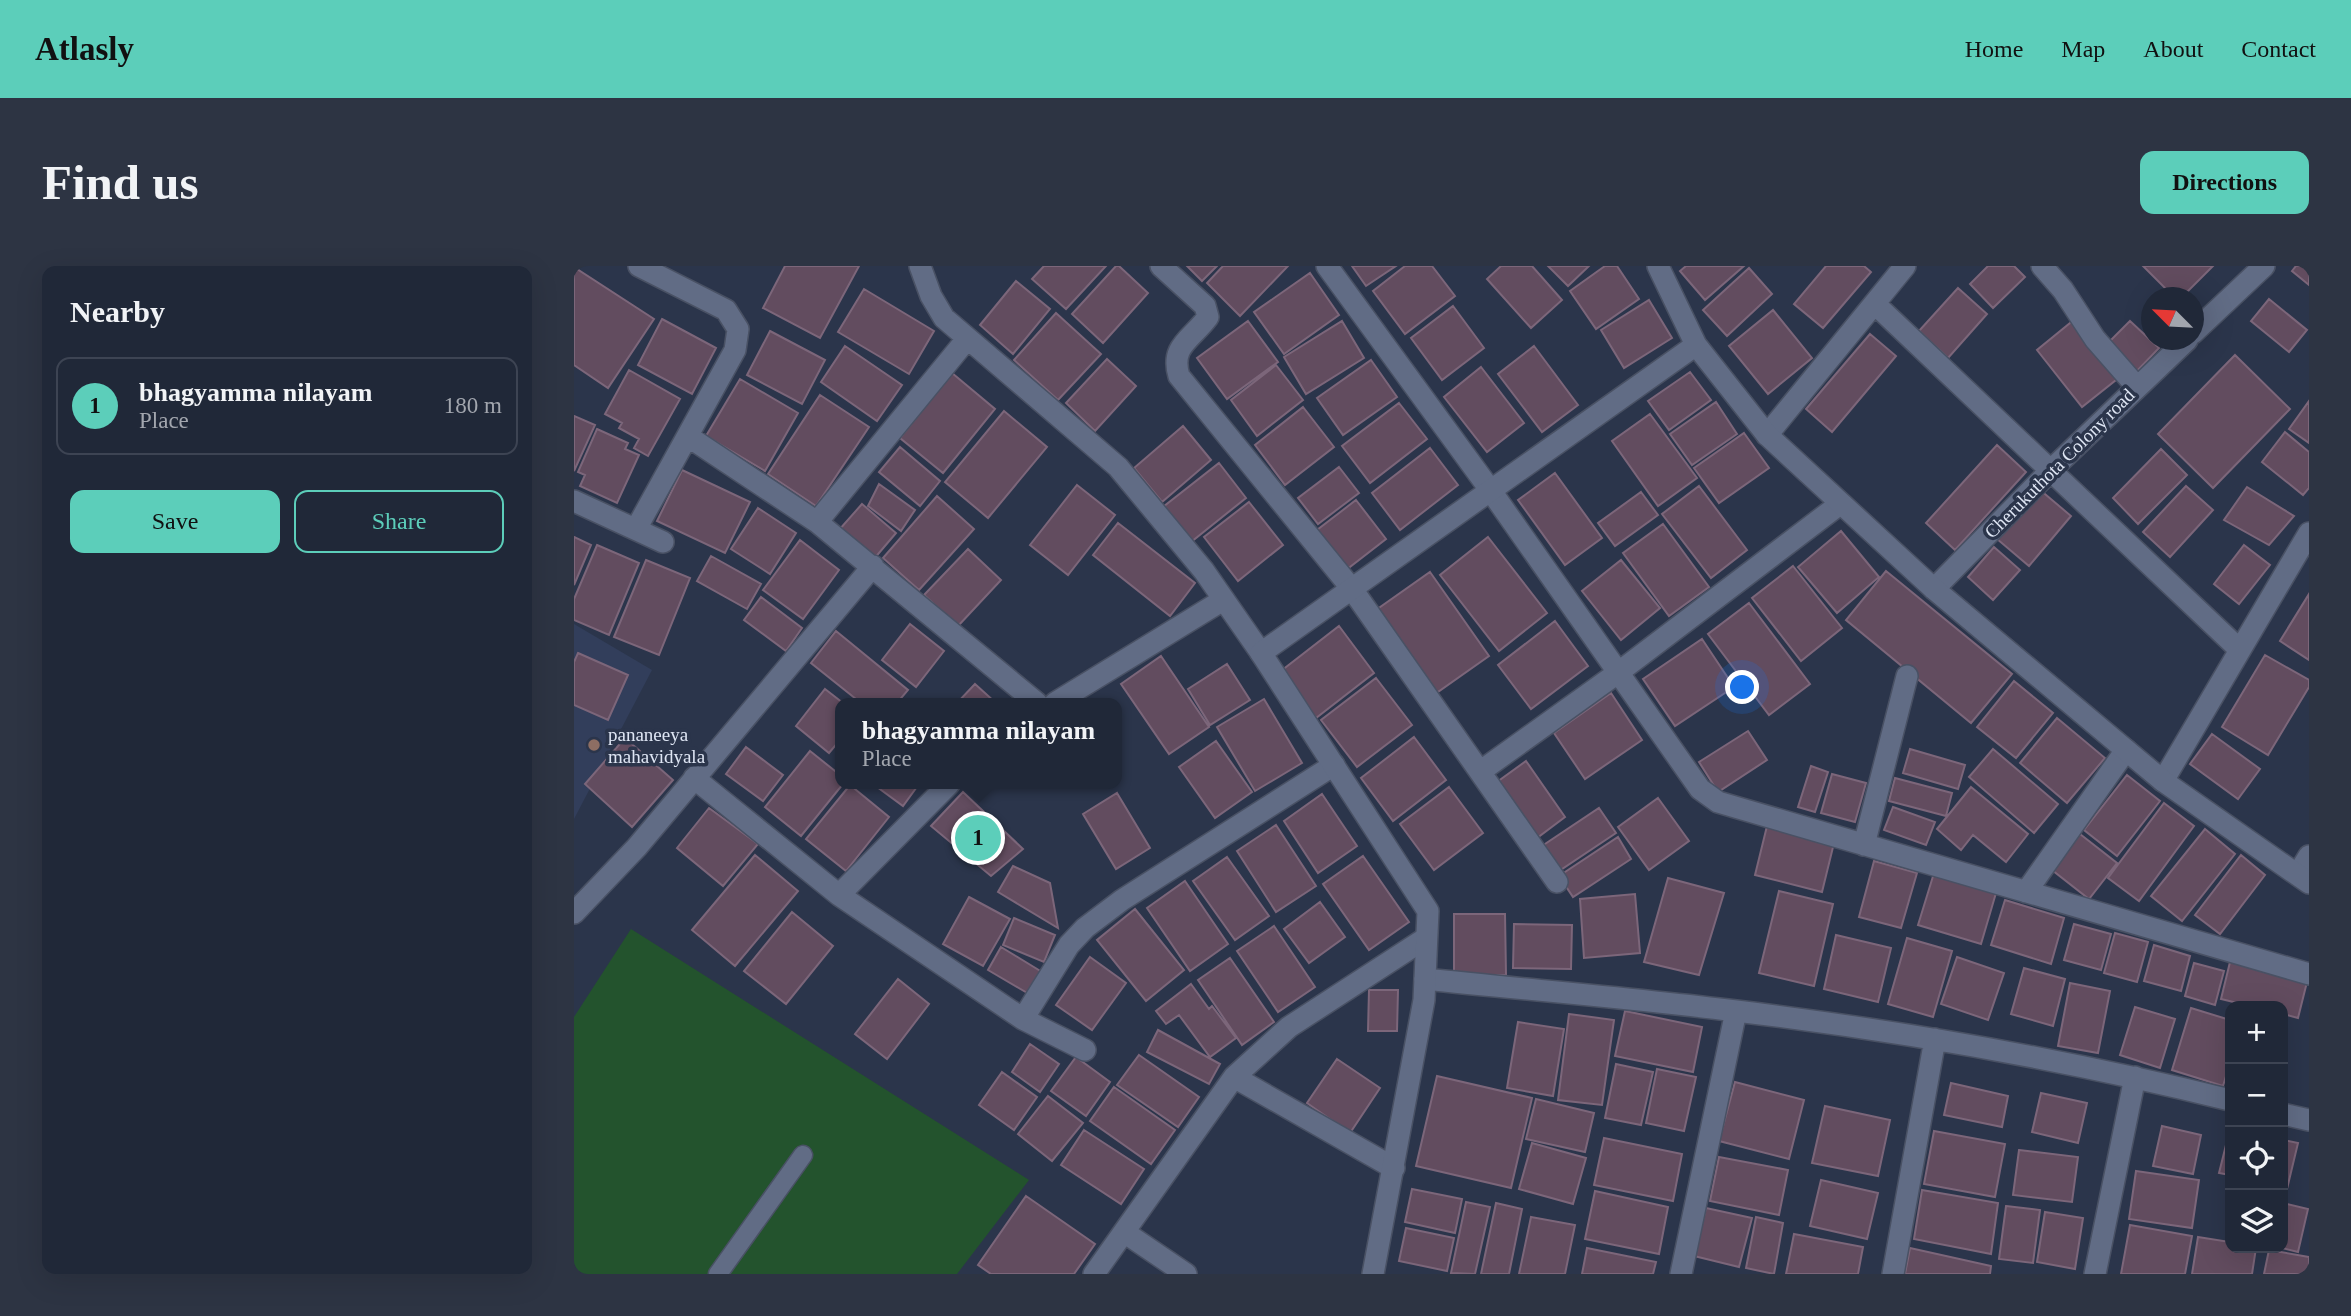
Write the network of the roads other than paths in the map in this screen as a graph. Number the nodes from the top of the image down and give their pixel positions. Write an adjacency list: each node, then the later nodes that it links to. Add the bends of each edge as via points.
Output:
1 (639, 266): 16 (street, via 726,310 738,329 736,350)
2 (920, 266): 11 (street, via 944,318)
3 (1161, 266): 26 (street, via 1205,306 1208,317 1177,352 1179,376)
4 (1327, 266): 18 (street)
5 (1658, 266): 12 (street)
6 (1905, 266): 9 (street)
7 (2042, 266): 14 (street)
8 (2264, 266): 10 (street)
9 (1875, 304): 15 (street); 17 (street)
10 (2204, 323)
11 (967, 339): 21 (street); 28 (street, via 1118,467)
12 (1696, 345): 15 (street); 18 (street)
13 (2176, 350): 14 (street, Cherukuthota Colony road)
14 (2137, 387): 17 (street, Cherukuthota Colony road)
15 (1767, 435): 20 (street)
16 (689, 437): 21 (street); 22 (street)
17 (2050, 471): 27 (street, Cherukuthota Colony road); 29 (street)
18 (1491, 491): 26 (street); 31 (street)
19 (574, 501): 22 (street)
20 (1840, 504): 27 (street); 31 (street)
21 (817, 522): 25 (street)
22 (636, 529): 24 (street)
23 (2309, 533): 29 (street)
24 (663, 542)
25 (873, 566): 33 (street); 38 (street)
26 (1352, 589): 30 (street); 37 (street)
27 (1934, 589): 35 (street)
28 (1223, 600): 30 (street); 34 (street)
29 (2240, 650): 39 (street)
30 (1261, 653): 36 (street)
31 (1619, 672): 37 (street); 41 (street, via 1700,789 1718,802)
32 (1907, 676): 41 (street)
33 (1031, 698)
34 (1063, 698)
35 (2126, 750): 39 (street); 44 (street)
36 (1334, 765): 47 (street, via 1427,911); 51 (street, via 1085,928 1069,945)
37 (1481, 771): 43 (street)
38 (694, 778): 45 (street); 46 (street)
39 (2163, 781): 42 (street)
40 (945, 789): 45 (street)
41 (1864, 845): 44 (street)
42 (2305, 871)
43 (1557, 882)
44 (2026, 892): 48 (street)
45 (839, 894): 51 (street)
46 (574, 913)
47 (1426, 938): 49 (street); 54 (street, via 1289,1027)
48 (2309, 974)
49 (1425, 979): 50 (street); 60 (street)
50 (1736, 1011): 52 (street); 66 (street)
51 (1023, 1019): 53 (street)
52 (1935, 1039): 55 (street); 67 (street)
53 (1085, 1050)
54 (1234, 1077): 60 (street); 61 (street)
55 (2135, 1077): 56 (street); 68 (street)
56 (2225, 1099)
57 (2288, 1115): 58 (street)
58 (2309, 1120)
59 (803, 1155): 62 (lane)
60 (1394, 1168): 65 (street)
61 (1124, 1233): 63 (street); 64 (street)
62 (719, 1274)
63 (1094, 1274)
64 (1186, 1274)
65 (1373, 1274)
66 (1681, 1274)
67 (1893, 1274)
68 (2095, 1274)

